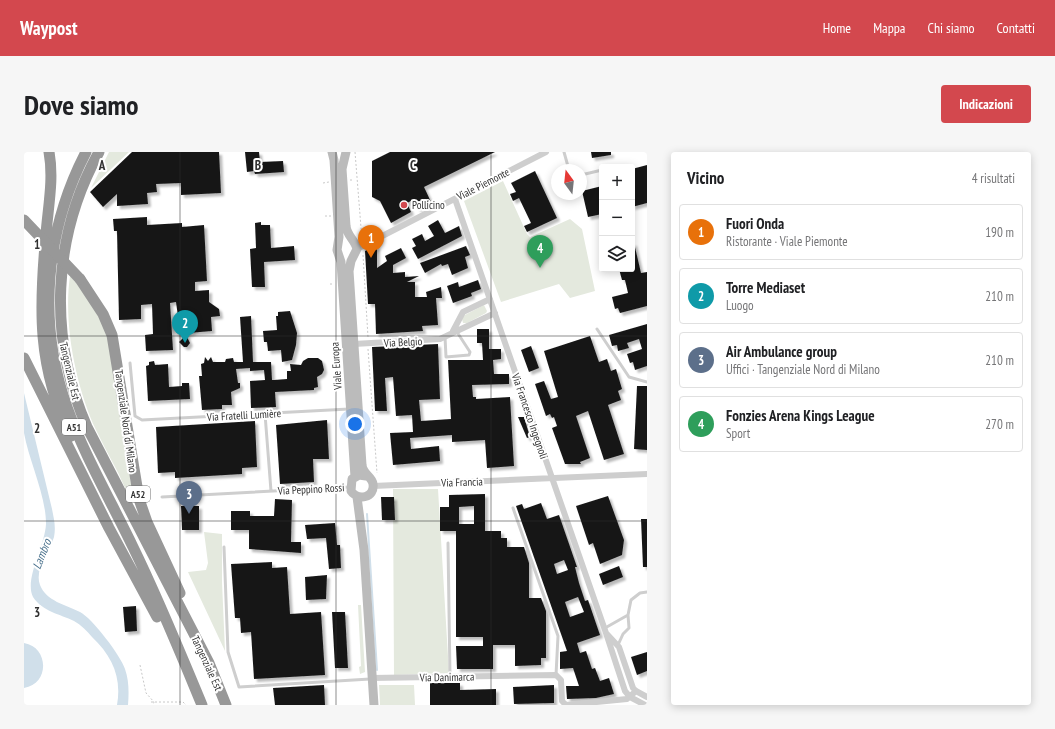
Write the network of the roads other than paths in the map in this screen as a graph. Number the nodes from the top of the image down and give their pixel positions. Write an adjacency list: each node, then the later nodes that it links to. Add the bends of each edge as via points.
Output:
1 (50, 152): 47 (highway, via 51,177 41,282 41,314 45,356 51,383 61,417)
2 (86, 152): 52 (highway, Tangenziale Est / A51, via 64,202 52,256 49,312 55,367 73,424 142,565)
3 (99, 152): 48 (highway, Tangenziale Est / A51, via 76,202 63,258 60,315 66,364 77,404 90,434)
4 (546, 152): 11 (street, Viale Piemonte)
5 (564, 152): 8 (lane)
6 (332, 153): 7 (street, Viale Europa, via 339,157); 14 (street, Viale Europa)
7 (346, 153): 13 (street, Viale Europa, via 342,168 346,231)
8 (567, 164)
9 (599, 171): 10 (lane)
10 (587, 174)
11 (455, 199): 15 (street, Viale Piemonte); 18 (street, Via Francesco Ingegnoli)
12 (24, 220): 48 (highway, Tangenziale Nord di Milano / A52, bridge, via 80,280 103,314 112,335 133,474 142,510 196,624)
13 (352, 240): 14 (street, via 346,238); 15 (street, Viale Europa)
14 (339, 242): 16 (street, Viale Europa)
15 (360, 248): 17 (street, Viale Europa)
16 (338, 254): 17 (street, via 346,259); 27 (street, Viale Europa, via 341,262)
17 (352, 257): 23 (street, Viale Europa, via 349,271)
18 (490, 299): 19 (street, Via Francesco Ingegnoli); 21 (street, via 463,312)
19 (495, 313): 21 (street, Via Belgio); 32 (street, Via Francesco Ingegnoli)
20 (597, 329): 26 (lane, via 629,377)
21 (455, 331): 22 (street, Via Belgio); 22 (lane, via 470,352 469,355 446,357)
22 (442, 338): 23 (street, Via Belgio)
23 (354, 344): 30 (street, Viale Europa, via 362,465)
24 (24, 358): 47 (highway, via 109,528)
25 (130, 363): 28 (lane, Via Fratelli Lumière, via 135,416 139,419 145,421)
26 (647, 382)
27 (350, 409): 28 (lane, Via Fratelli Lumière); 31 (street, Viale Europa)
28 (265, 414): 35 (lane, Via Peppino Rossi)
29 (647, 474): 32 (street, Via Francia)
30 (366, 476): 31 (street); 33 (street, Viale Europa)
31 (355, 477): 34 (street)
32 (552, 478): 33 (street, Via Francia); 45 (street, Via Francesco Ingegnoli)
33 (375, 486): 36 (street)
34 (350, 487): 35 (lane, Via Peppino Rossi); 38 (street)
35 (271, 491): 37 (lane, Via Peppino Rossi)
36 (368, 496): 38 (street); 42 (street, via 364,509)
37 (162, 497)
38 (357, 497): 42 (street)
39 (513, 508): 49 (lane, via 558,636)
40 (448, 543): 50 (lane)
41 (224, 547): 51 (lane, Via Danimarca, via 228,652 240,686)
42 (364, 550): 51 (street)
43 (647, 592): 44 (lane, via 640,593 631,600)
44 (628, 615): 45 (lane); 46 (lane, via 629,628)
45 (606, 630): 46 (street, Via Francesco Ingegnoli); 55 (street, Via Francesco Ingegnoli, via 625,691)
46 (618, 645): 53 (street, Via Francesco Ingegnoli)
47 (176, 651): 52 (highway)
48 (209, 663): 57 (highway, Tangenziale Est / A51)
49 (556, 675): 50 (street, Via Danimarca); 55 (street, via 561,680 562,701 566,705)
50 (450, 677): 51 (street, Via Danimarca)
51 (372, 678): 58 (street)
52 (193, 685): 56 (highway, Tangenziale Est / A51)
53 (636, 691): 54 (street); 55 (street)
54 (647, 696)
55 (630, 697): 59 (street)
56 (202, 705)
57 (226, 705)
58 (374, 705)
59 (645, 705)

